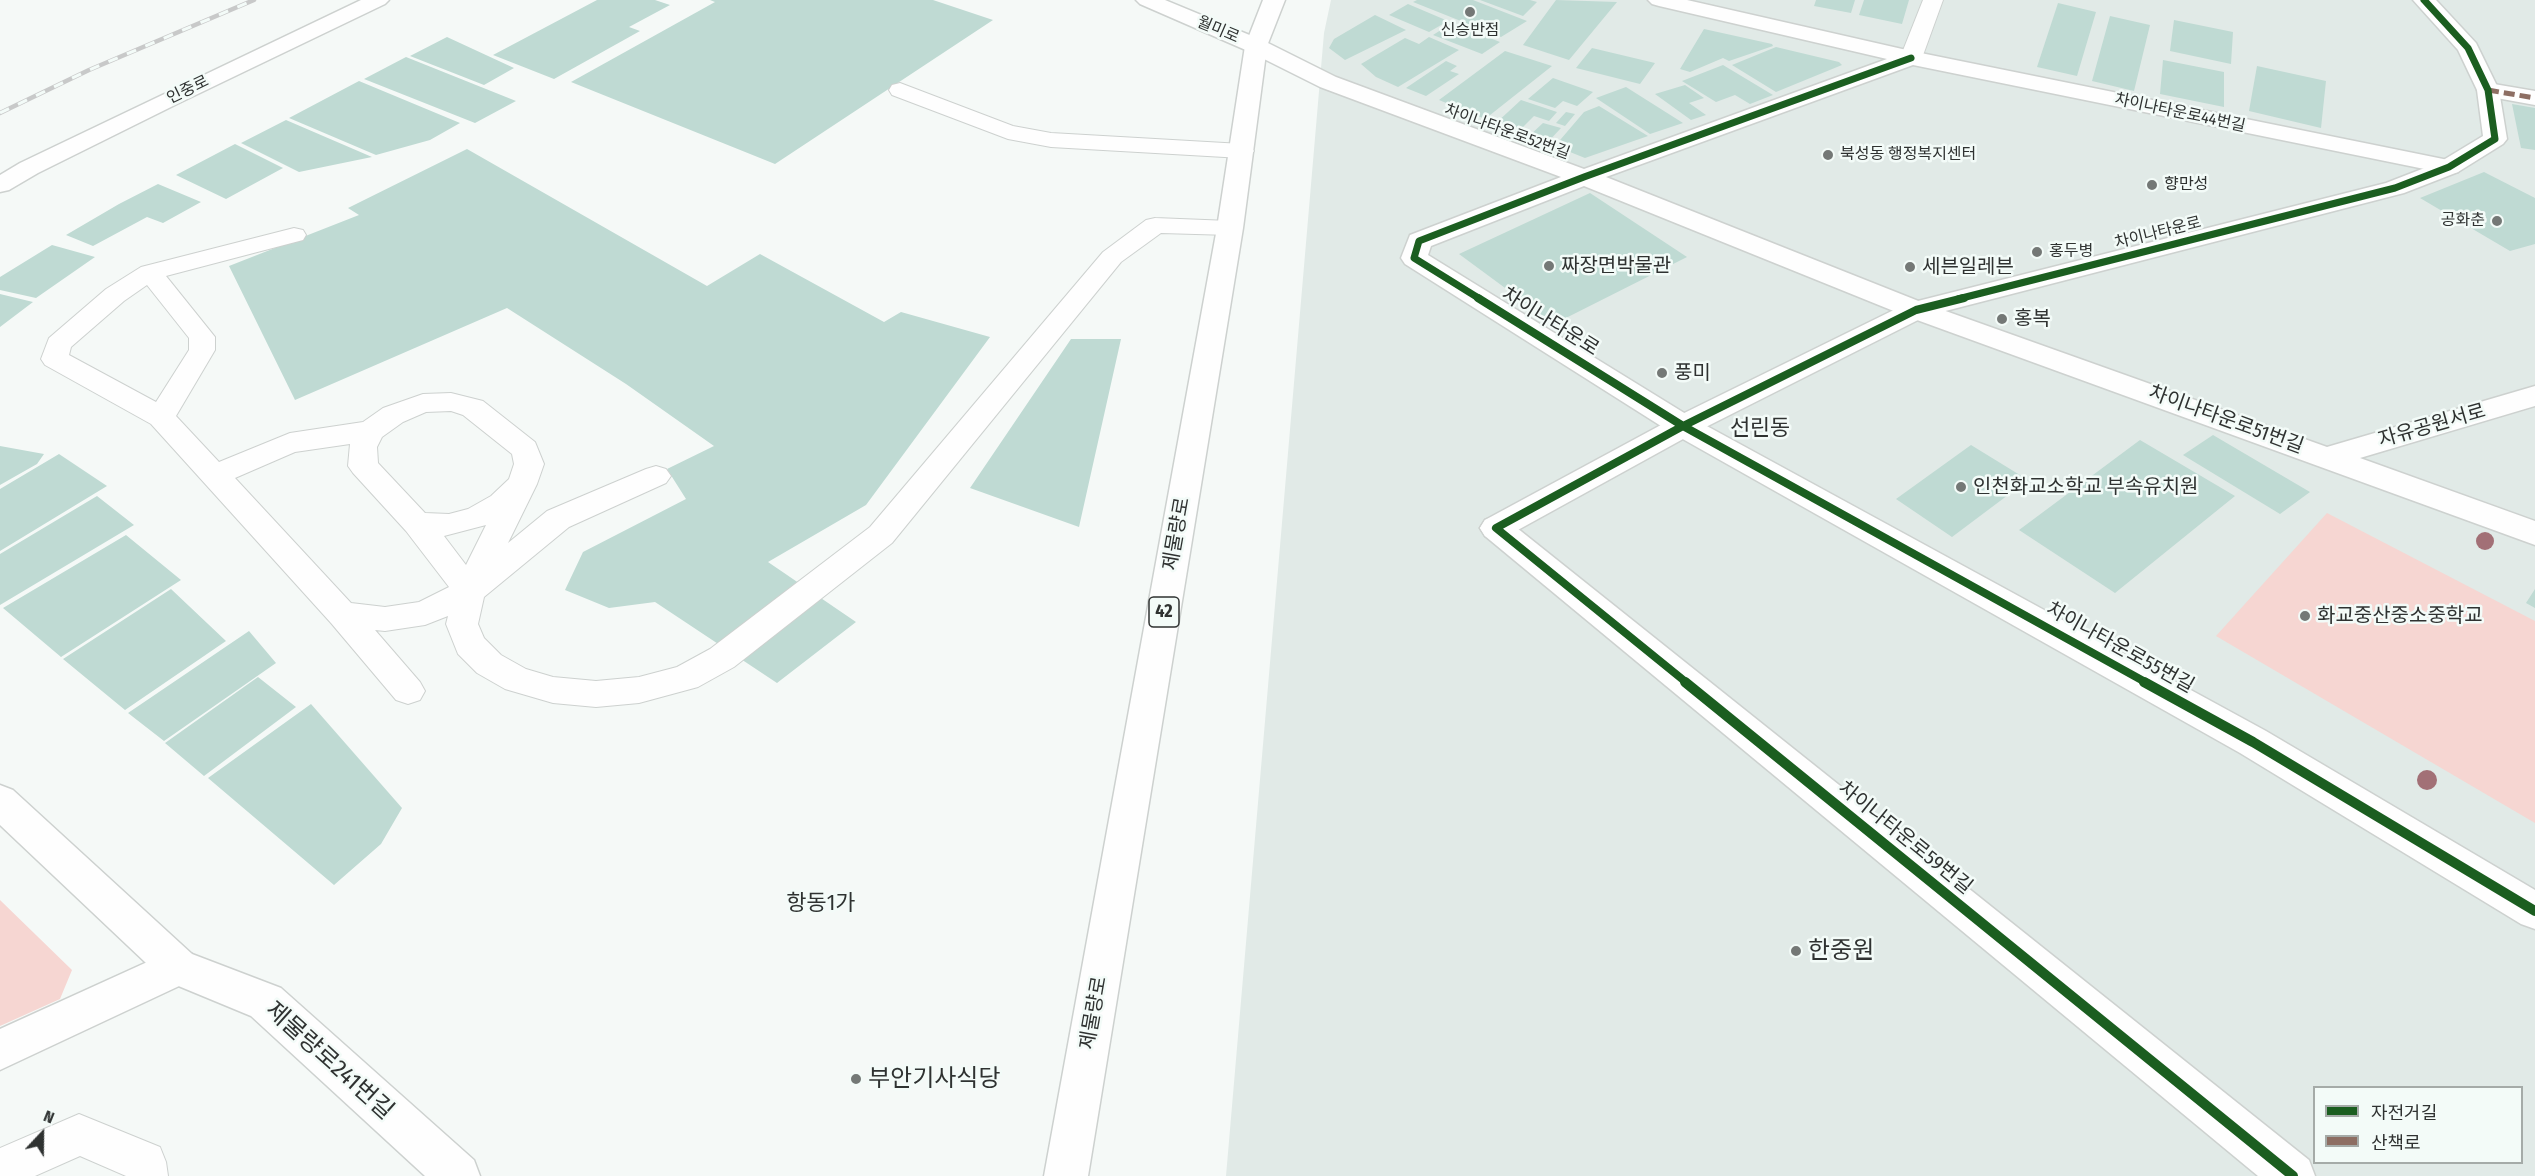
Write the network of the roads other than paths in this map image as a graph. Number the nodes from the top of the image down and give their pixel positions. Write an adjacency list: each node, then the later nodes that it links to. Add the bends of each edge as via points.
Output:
1 (378, 0): 15 (street, 인중로, via 171,98)
2 (1147, 0): 7 (street, 월미로)
3 (1274, 0): 7 (street, 제물량로)
4 (1659, 0): 8 (street, 차이나타운로44번길)
5 (1933, 0): 8 (lane)
6 (2424, 0): 10 (street, 차이나타운로, via 2468,48)
7 (1256, 46): 12 (street, 제물량로 / 42); 14 (street, 차이나타운로52번길, via 1328,82)
8 (1911, 58): 13 (street, 차이나타운로44번길); 14 (street)
9 (900, 90): 12 (lane, via 1008,132 1051,140)
10 (2488, 90): 11 (street); 13 (street, 차이나타운로, via 2495,139)
11 (2535, 98)
12 (1242, 151): 16 (street, 제물량로 / 42)
13 (2449, 167): 19 (street, 차이나타운로, via 2395,188)
14 (1584, 177): 19 (street, 차이나타운로52번길); 22 (street, 차이나타운로, via 1419,241 1414,258)
15 (0, 186)
16 (1230, 228): 31 (lane, via 1155,225 1112,257 881,536 722,658 686,678 639,690 596,694 553,690 517,680 489,664 470,645 462,624); 41 (street, 제물량로 / 42)
17 (294, 235): 18 (lane)
18 (150, 272): 21 (lane, via 202,337 202,350); 21 (lane, via 115,295 58,344 55,358)
19 (1916, 310): 22 (street, 차이나타운로); 24 (street, 차이나타운로51번길)
20 (2535, 396): 24 (street, 자유공원서로)
21 (161, 417): 25 (lane)
22 (1683, 426): 29 (street, 차이나타운로); 35 (street, 차이나타운로55번길, via 2253,742)
23 (371, 431): 25 (lane, via 290,443); 27 (lane, via 393,415 423,403 451,402 473,408 525,449 529,464); 28 (lane, via 363,447 363,466)
24 (2329, 457): 30 (street, 차이나타운로51번길)
25 (215, 475): 32 (lane)
26 (656, 476): 31 (lane, via 558,519)
27 (522, 484): 28 (lane, via 502,504 478,518 449,525); 31 (lane)
28 (417, 523): 31 (lane)
29 (1496, 528): 42 (street, 차이나타운로59번길)
30 (2535, 533)
31 (469, 591): 32 (lane, via 425,613 385,619)
32 (342, 614): 33 (lane)
33 (408, 691)
34 (0, 801): 36 (street, 제물량로241번길)
35 (2535, 911)
36 (178, 967): 37 (street); 40 (street, 제물량로241번길, via 266,1002)
37 (0, 1050)
38 (0, 1170): 39 (lane, via 79,1135 145,1162)
39 (147, 1176)
40 (458, 1176)
41 (1066, 1176)
42 (2293, 1176)

